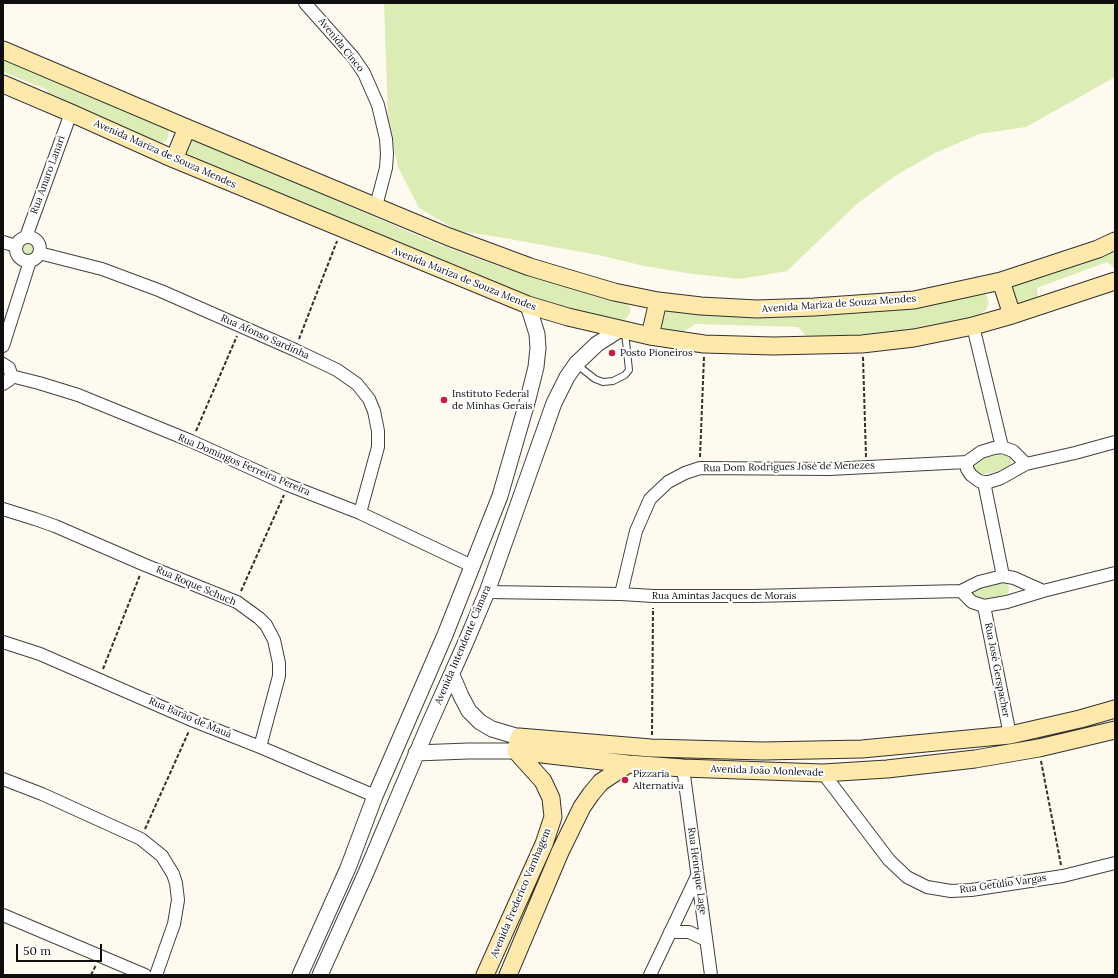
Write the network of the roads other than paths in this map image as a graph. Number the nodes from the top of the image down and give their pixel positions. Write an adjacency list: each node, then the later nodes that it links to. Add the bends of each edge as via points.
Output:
1 (305, 3): 7 (street, Avenida Cinco, via 354,57 378,105 387,154)
2 (3, 50): 5 (main road, Avenida Mariza de Souza Mendes)
3 (3, 84): 4 (main road, Avenida Mariza de Souza Mendes)
4 (72, 113): 6 (main road, Avenida Mariza de Souza Mendes); 8 (street, Rua Amaro Lanari)
5 (187, 128): 6 (main road); 7 (main road, Avenida Mariza de Souza Mendes)
6 (174, 159): 16 (main road, Avenida Mariza de Souza Mendes)
7 (376, 206): 15 (main road, Avenida Mariza de Souza Mendes, via 449,237 530,266 614,292)
8 (26, 237): 11 (street, via 19,240); 12 (street, via 37,241 39,247)
9 (1115, 241): 13 (main road, Avenida Mariza de Souza Mendes)
10 (3, 242): 11 (street)
11 (16, 246): 12 (street, via 16,252 25,261)
12 (35, 257): 21 (street); 33 (street, Rua Afonso Sardinha, via 78,262 120,274 295,350 348,376 369,399 378,431 378,448)
13 (1001, 281): 15 (main road, Avenida Mariza de Souza Mendes, via 914,300 814,307 757,309); 17 (main road)
14 (1115, 281): 17 (main road, Avenida Mariza de Souza Mendes)
15 (658, 301): 20 (main road)
16 (528, 305): 19 (main road, Avenida Mariza de Souza Mendes); 30 (street, Avenida Intendente Câmara, via 537,334 536,367)
17 (1012, 315): 18 (main road, Avenida Mariza de Souza Mendes)
18 (973, 326): 20 (main road, Avenida Mariza de Souza Mendes, via 914,338 862,344 704,344); 26 (street)
19 (622, 330): 20 (main road, Avenida Mariza de Souza Mendes); 23 (street, Avenida Intendente Câmara, via 597,344); 23 (lane, via 629,370 624,375 613,381 603,382 594,379)
20 (650, 336)
21 (3, 346)
22 (3, 364): 24 (street, via 9,368)
23 (576, 364): 31 (street, Avenida Intendente Câmara, via 566,377 554,403)
24 (5, 383): 33 (street, Rua Domingos Ferreira Pereira, via 39,383 78,395)
25 (1115, 442): 28 (street)
26 (1002, 447): 27 (street, Rua Dom Rodrigues José de Menezes, via 981,452); 28 (street, via 1013,451)
27 (966, 462): 29 (street, via 971,475); 40 (street, Rua Dom Rodrigues José de Menezes, via 829,469 700,468 685,473 668,482 650,499 636,531)
28 (1026, 464): 29 (street, via 1001,478)
29 (984, 482): 36 (street)
30 (500, 496): 31 (street); 34 (street, Avenida Intendente Câmara)
31 (518, 503): 39 (street, Avenida Intendente Câmara)
32 (3, 509): 52 (street, Rua Roque Schuch, via 55,526 237,602 259,618 274,640 279,663 275,694)
33 (360, 513): 34 (street, Rua Domingos Ferreira Pereira)
34 (472, 566): 42 (street, Avenida Intendente Câmara)
35 (1115, 573): 38 (street)
36 (1003, 576): 37 (street, Rua Amintas Jacques de Morais, via 978,582); 38 (street, Rua Amintas Jacques de Morais)
37 (961, 591): 40 (street, Rua Amintas Jacques de Morais, via 753,596); 41 (street, via 972,602)
38 (1043, 591): 41 (street)
39 (487, 592): 40 (street, Rua Amintas Jacques de Morais); 44 (street, Avenida Intendente Câmara)
40 (621, 594)
41 (984, 606): 49 (street, Rua José Gerspacher)
42 (445, 635): 44 (street); 60 (street, Avenida Intendente Câmara)
43 (3, 642): 52 (street, Rua Barão de Mauá, via 40,654)
44 (465, 644): 45 (street, Avenida Intendente Câmara)
45 (452, 675): 51 (street, Avenida João Monlevade, via 469,711 480,722); 54 (street, Avenida Intendente Câmara)
46 (1115, 709): 47 (main road, Avenida João Monlevade)
47 (1080, 719): 49 (main road, Avenida João Monlevade); 50 (main road)
48 (1115, 730): 50 (main road, Avenida João Monlevade)
49 (1010, 735): 53 (main road, Avenida João Monlevade, via 862,749)
50 (1083, 738): 58 (main road, Avenida João Monlevade, via 975,759)
51 (517, 744): 53 (main road, Avenida João Monlevade); 54 (street, Avenida João Monlevade, via 468,751); 55 (main road, Avenida João Monlevade); 61 (main road, Avenida Frederico Varnhagem, via 551,798 553,817)
52 (260, 747): 60 (street, Rua Barão de Mauá)
53 (763, 752): 57 (main road, via 766,761)
54 (416, 753): 65 (street, Avenida Intendente Câmara)
55 (628, 764): 56 (main road, Avenida João Monlevade); 62 (main road, Avenida Frederico Varnhagem, via 602,782 591,794)
56 (683, 768): 57 (main road, Avenida João Monlevade); 66 (street, Rua Henrique Lage)
57 (760, 771): 58 (main road, Avenida João Monlevade)
58 (823, 773): 63 (street, Rua Getúlio Vargas, via 889,860 907,877 927,887 951,891 971,890 1063,876)
59 (3, 779): 71 (street, via 141,839 169,866 176,883 177,908)
60 (376, 796): 64 (street, Avenida Intendente Câmara)
61 (544, 844): 62 (main road); 74 (main road, Avenida Frederico Varnhagem)
62 (560, 852): 75 (main road, Avenida Frederico Varnhagem)
63 (1115, 863)
64 (348, 868): 65 (street); 72 (street, Avenida Intendente Câmara)
65 (365, 874): 73 (street, Avenida Intendente Câmara)
66 (697, 876): 68 (street); 69 (street, Rua Henrique Lage)
67 (3, 915): 70 (street)
68 (670, 932): 69 (street, via 689,932); 76 (street)
69 (706, 940): 77 (street, Rua Henrique Lage)
70 (145, 975)
71 (156, 975)
72 (300, 975)
73 (320, 975)
74 (486, 975)
75 (508, 975)
76 (650, 975)
77 (711, 975)

